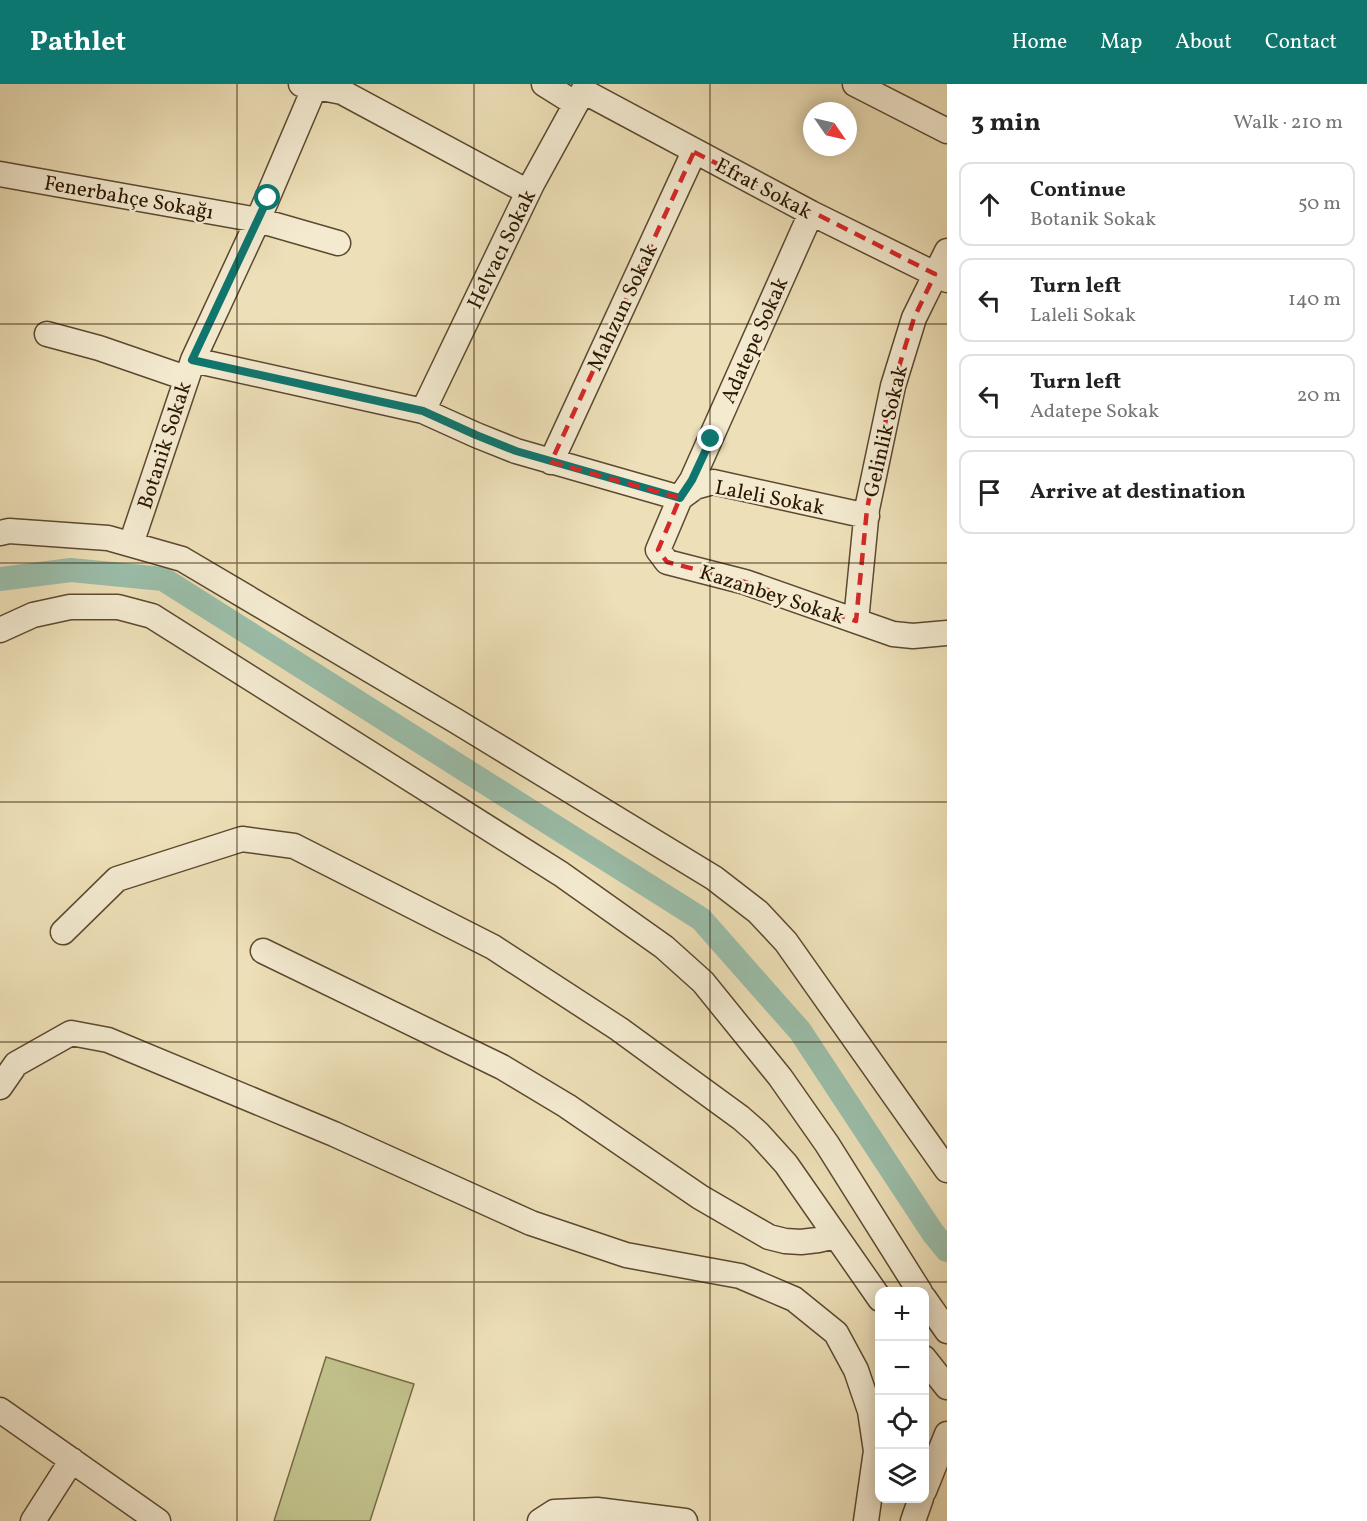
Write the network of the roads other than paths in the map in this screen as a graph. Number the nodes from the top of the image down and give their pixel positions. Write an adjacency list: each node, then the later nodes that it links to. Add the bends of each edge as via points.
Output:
1 (544, 84): 4 (street, Efrat Sokak)
2 (855, 84): 5 (street)
3 (310, 85): 8 (street, via 342,92); 10 (street, Botanik Sokak)
4 (580, 98): 6 (street, Efrat Sokak); 8 (street, Helvacı Sokak)
5 (947, 131)
6 (694, 152): 9 (street, Efrat Sokak); 17 (street, Mahzun Sokak)
7 (0, 174): 10 (street, Fenerbahçe Sokağı)
8 (528, 192): 16 (street, Helvacı Sokak)
9 (811, 213): 13 (street, Efrat Sokak); 18 (street, Adatepe Sokak, via 692,480)
10 (258, 220): 11 (street, Fenerbahçe Sokağı); 15 (street, Botanik Sokak)
11 (338, 243)
12 (947, 250): 13 (street, Gelinlik Sokak)
13 (941, 277): 19 (street, Gelinlik Sokak, via 914,318 893,386)
14 (47, 334): 15 (street)
15 (189, 369): 16 (street); 21 (street, Botanik Sokak)
16 (423, 411): 17 (street)
17 (551, 462): 18 (street)
18 (680, 498): 19 (street, Laleli Sokak, via 713,482); 22 (street, Kazanbey Sokak, via 658,550 667,562 745,582)
19 (867, 516): 22 (street, Gelinlik Sokak)
20 (0, 533): 21 (street, via 108,538)
21 (131, 544): 28 (street, via 182,559 714,878 758,912 786,942)
22 (856, 621): 24 (street, Kazanbey Sokak, via 893,634)
23 (0, 630): 30 (street, via 33,615 70,607 118,607 152,616 561,874 664,947 703,982 780,1077)
24 (947, 633)
25 (63, 932): 29 (street, via 117,879 242,839 294,846 493,947 619,1029 758,1133 786,1164)
26 (263, 951): 29 (street, via 522,1078 700,1197 769,1237 801,1242)
27 (0, 1087): 45 (street, via 16,1064 71,1033 108,1040 334,1134 531,1224 626,1255 740,1276 794,1299 836,1333 856,1370 870,1412 876,1451)
28 (947, 1170)
29 (835, 1236): 31 (street)
30 (917, 1287)
31 (875, 1293)
32 (929, 1305): 33 (street)
33 (947, 1332)
34 (929, 1364): 35 (street)
35 (947, 1387)
36 (0, 1410): 38 (street)
37 (947, 1434): 39 (street)
38 (72, 1460): 42 (street); 43 (street)
39 (929, 1479)
40 (919, 1503): 46 (street)
41 (676, 1520): 44 (street, via 597,1510 555,1512)
42 (33, 1521)
43 (158, 1521)
44 (540, 1521)
45 (866, 1521)
46 (913, 1521)

